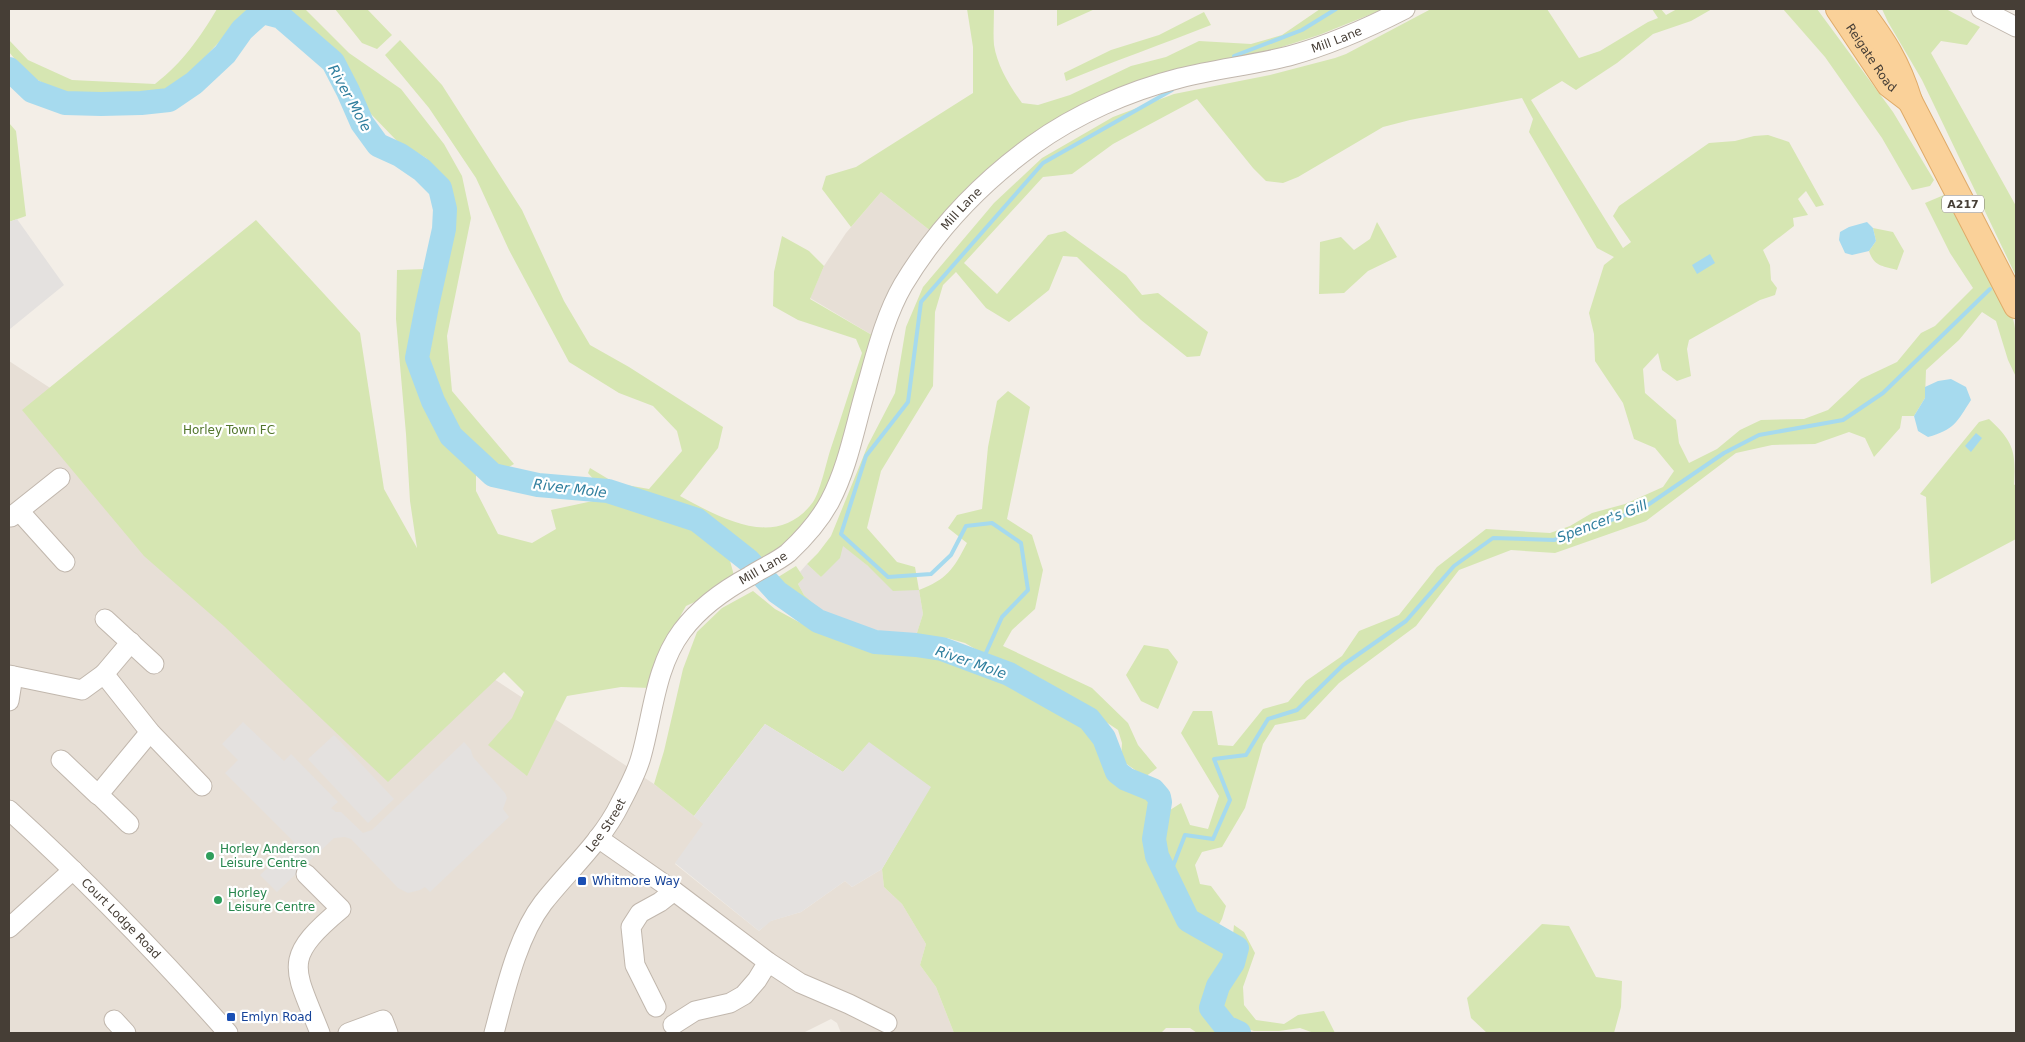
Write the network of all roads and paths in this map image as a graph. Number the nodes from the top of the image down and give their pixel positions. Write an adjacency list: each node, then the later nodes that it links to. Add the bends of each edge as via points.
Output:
1 (1405, 9): 11 (street, Mill Lane, via 1368,28 1291,56 1183,77 1136,92 1082,116 1036,143 1006,166 956,213 903,286 882,334 841,473 817,521 788,552)
2 (1838, 9): 6 (main road, Reigate Road / A217, via 1889,85)
3 (1860, 9): 6 (main road, Reigate Road / A217, via 1887,46 1902,74)
4 (1981, 9): 5 (street)
5 (2016, 27)
6 (1910, 101): 7 (main road, Reigate Road / A217)
7 (2016, 306)
8 (60, 478): 9 (street)
9 (14, 515): 10 (street)
10 (66, 562)
11 (700, 609): 24 (street, Lee Street, via 664,662 641,759 618,808)
12 (105, 618): 13 (street)
13 (131, 642): 14 (street); 15 (street)
14 (154, 664)
15 (104, 674): 16 (street, via 82,690); 18 (street)
16 (11, 675): 17 (street)
17 (9, 701)
18 (150, 732): 20 (street); 21 (street)
19 (60, 760): 21 (street)
20 (202, 786)
21 (99, 795): 23 (street)
22 (9, 810): 25 (street, Court Lodge Road)
23 (129, 824)
24 (598, 838): 27 (street); 37 (street, Lee Street, via 541,905 525,935)
25 (73, 870): 28 (street); 33 (street, Court Lodge Road)
26 (306, 874): 34 (street, via 341,909 308,940 298,957 300,980)
27 (674, 891): 29 (street); 30 (street, via 640,913 631,927 635,965)
28 (9, 928)
29 (768, 962): 31 (street, via 800,983); 32 (street, via 744,995 730,1003 695,1011)
30 (656, 1008)
31 (887, 1024)
32 (673, 1025)
33 (228, 1033)
34 (320, 1033)
35 (348, 1033): 36 (street, via 384,1020)
36 (388, 1033)
37 (494, 1033)

